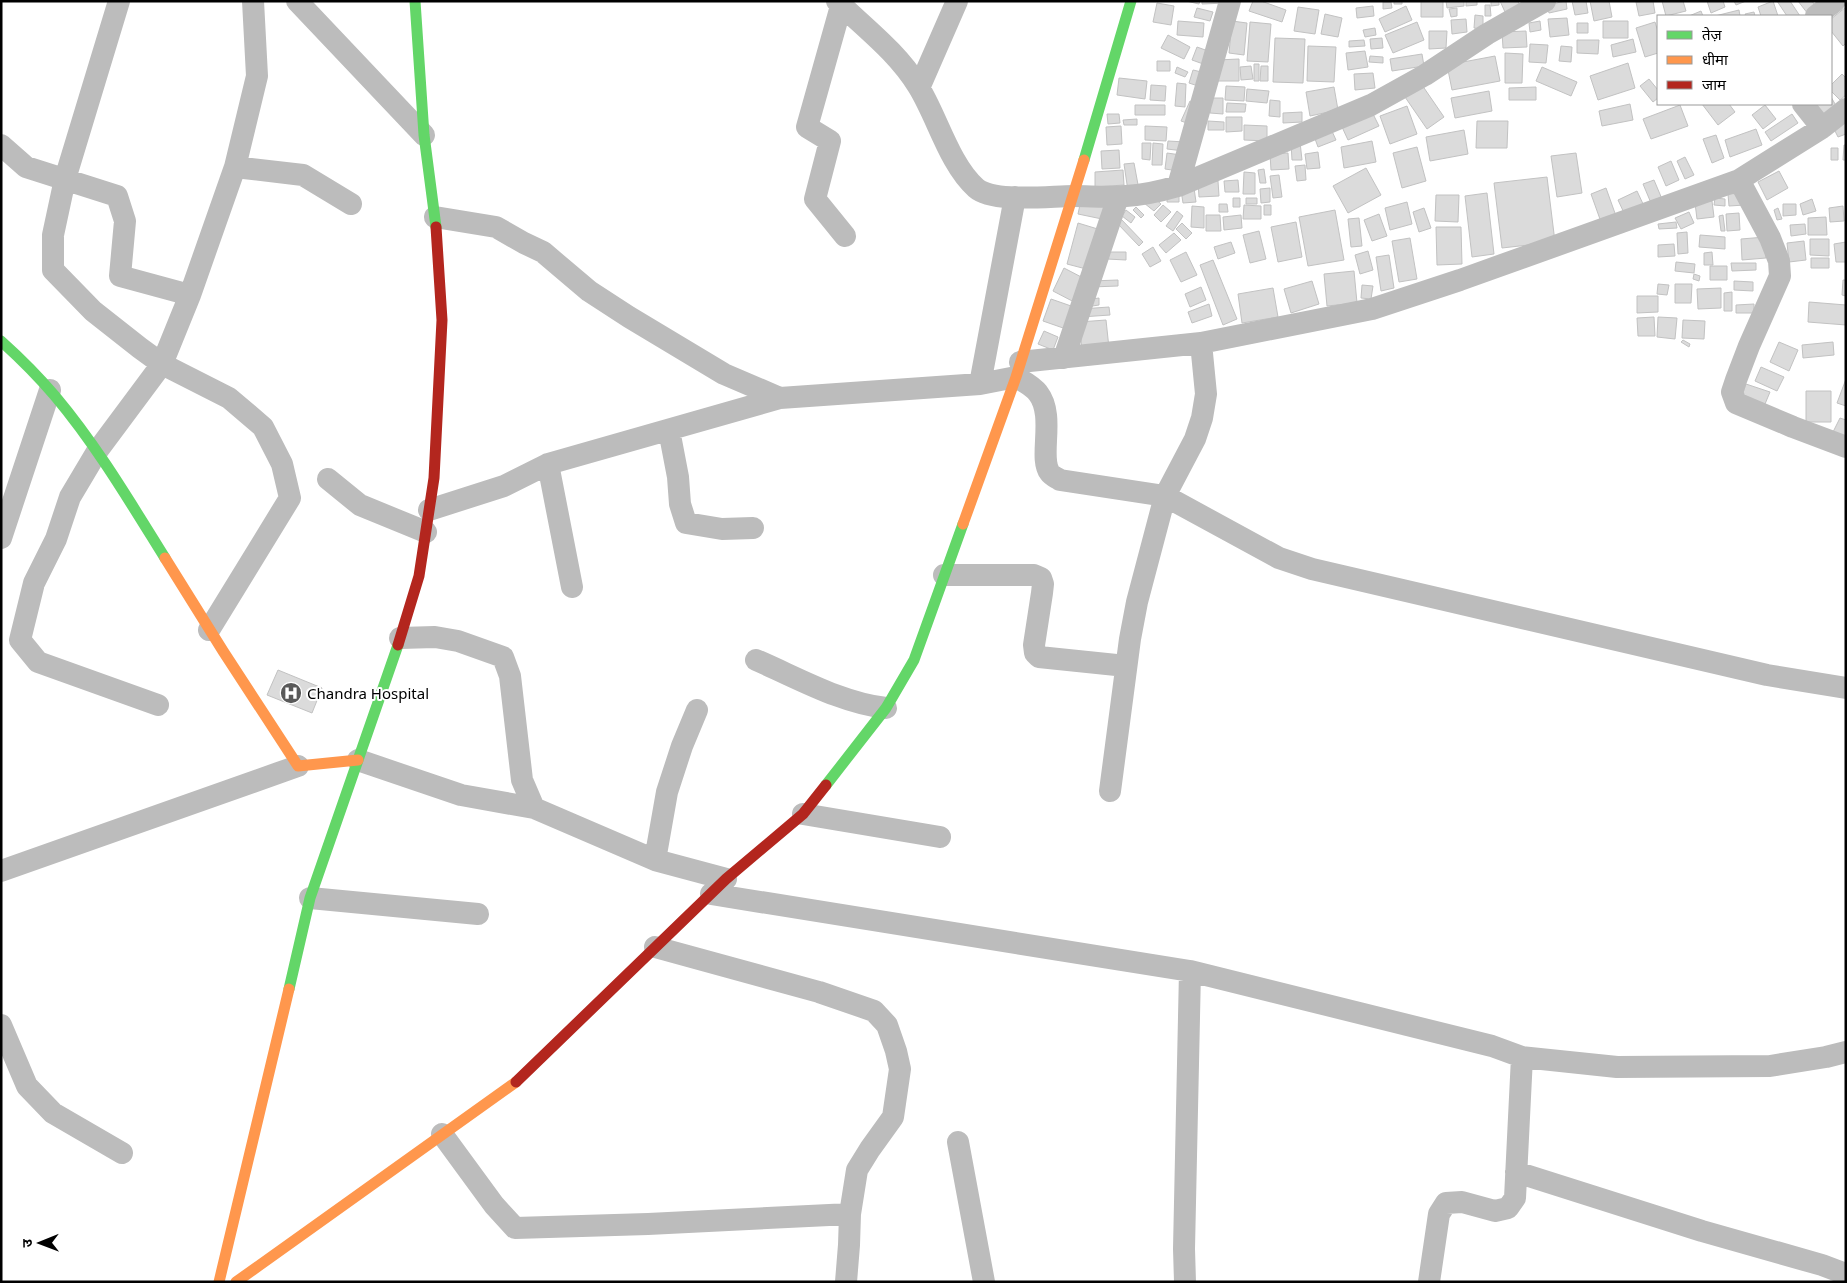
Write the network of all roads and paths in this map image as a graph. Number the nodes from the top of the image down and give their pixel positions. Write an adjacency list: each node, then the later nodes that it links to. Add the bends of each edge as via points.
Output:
1 (119, 1): 19 (street)
2 (252, 1): 18 (street, via 257,76)
3 (297, 1): 16 (street)
4 (415, 1): 16 (street)
5 (957, 1): 12 (street)
6 (1131, 1): 22 (street)
7 (1230, 1): 21 (street)
8 (1544, 1): 21 (street, via 1371,106)
9 (1835, 1): 11 (street)
10 (839, 3): 12 (street, via 895,54); 27 (street, via 807,127 830,141 815,199)
11 (1817, 15)
12 (919, 88): 23 (street, via 964,175 977,190 995,196)
13 (1804, 105): 15 (street)
14 (1846, 109): 15 (street)
15 (1822, 128): 20 (street)
16 (424, 135): 26 (street)
17 (1, 145): 19 (street, via 26,167)
18 (235, 167): 25 (street, via 303,175); 28 (street)
19 (65, 179): 28 (street, via 117,196 125,220 120,276); 32 (street, via 53,235 53,270 93,311)
20 (1739, 180): 30 (street, via 1372,309); 38 (street, via 1770,238 1779,261 1780,276 1732,392 1736,403)
21 (1178, 186): 24 (street)
22 (1074, 196): 23 (street); 24 (street); 33 (street)
23 (1015, 197): 34 (street)
24 (1118, 197): 31 (street)
25 (352, 204)
26 (435, 217): 36 (street, via 496,227 543,252 589,291 629,317 724,374); 43 (street, via 442,320 434,478)
27 (846, 236)
28 (190, 295): 32 (street)
29 (1, 341): 35 (street)
30 (1201, 343): 31 (street); 42 (street, via 1206,394 1202,418 1195,439)
31 (1064, 358): 33 (street)
32 (162, 364): 39 (street); 49 (street, via 229,398 263,426 282,464 290,498)
33 (1018, 369): 34 (street); 42 (street, via 1038,392 1045,406 1048,440 1045,460 1050,474 1060,480); 47 (street)
34 (980, 384): 36 (street)
35 (50, 390): 39 (street); 46 (street)
36 (780, 398): 37 (street)
37 (668, 430): 40 (street); 44 (street, via 686,523 722,529)
38 (1846, 447)
39 (98, 450): 49 (street); 54 (street, via 70,497 56,539 34,583 20,640 38,662)
40 (548, 464): 43 (street, via 504,486); 48 (street)
41 (328, 479): 45 (street, via 360,505)
42 (1165, 496): 52 (street, via 1137,602); 53 (street, via 1279,558 1312,569 1767,675)
43 (429, 510): 45 (street)
44 (753, 528)
45 (426, 532): 50 (street, via 419,576)
46 (1, 538)
47 (944, 575): 52 (street, via 1034,575 1041,578 1043,584 1034,645 1038,657); 55 (street, via 914,660)
48 (572, 587)
49 (209, 630): 58 (street)
50 (400, 638): 57 (street); 60 (street, via 435,637 458,641 503,657 510,676 522,780)
51 (756, 660): 55 (street, via 864,705)
52 (1126, 666): 59 (street)
53 (1846, 688)
54 (158, 706)
55 (886, 708): 61 (street)
56 (696, 710): 63 (street, via 667,792)
57 (358, 760): 58 (street); 60 (street, via 461,795); 66 (street)
58 (298, 766): 64 (street)
59 (1110, 791)
60 (534, 808): 63 (street)
61 (803, 814): 62 (street); 65 (street)
62 (940, 837)
63 (654, 860): 65 (street)
64 (1, 871)
65 (719, 886): 68 (street); 69 (street)
66 (310, 898): 67 (street); 80 (street)
67 (478, 914)
68 (655, 948): 73 (street, via 512,1086); 77 (street, via 718,963 874,1010 887,1025 900,1069 893,1117 857,1170)
69 (1190, 971): 72 (street); 84 (street)
70 (1, 1026): 75 (street, via 27,1086 53,1113)
71 (1846, 1052): 72 (street, via 1770,1066 1617,1067)
72 (1522, 1056): 76 (street)
73 (442, 1134): 77 (street, via 514,1228); 81 (street)
74 (958, 1142): 83 (street)
75 (122, 1153)
76 (1516, 1172): 78 (street, via 1702,1230); 85 (street, via 1515,1198 1508,1208 1495,1211 1462,1202 1446,1203 1439,1214)
77 (850, 1214): 82 (street)
78 (1822, 1273): 79 (street)
79 (1846, 1274)
80 (218, 1282)
81 (236, 1282)
82 (846, 1282)
83 (984, 1282)
84 (1185, 1282)
85 (1429, 1282)

